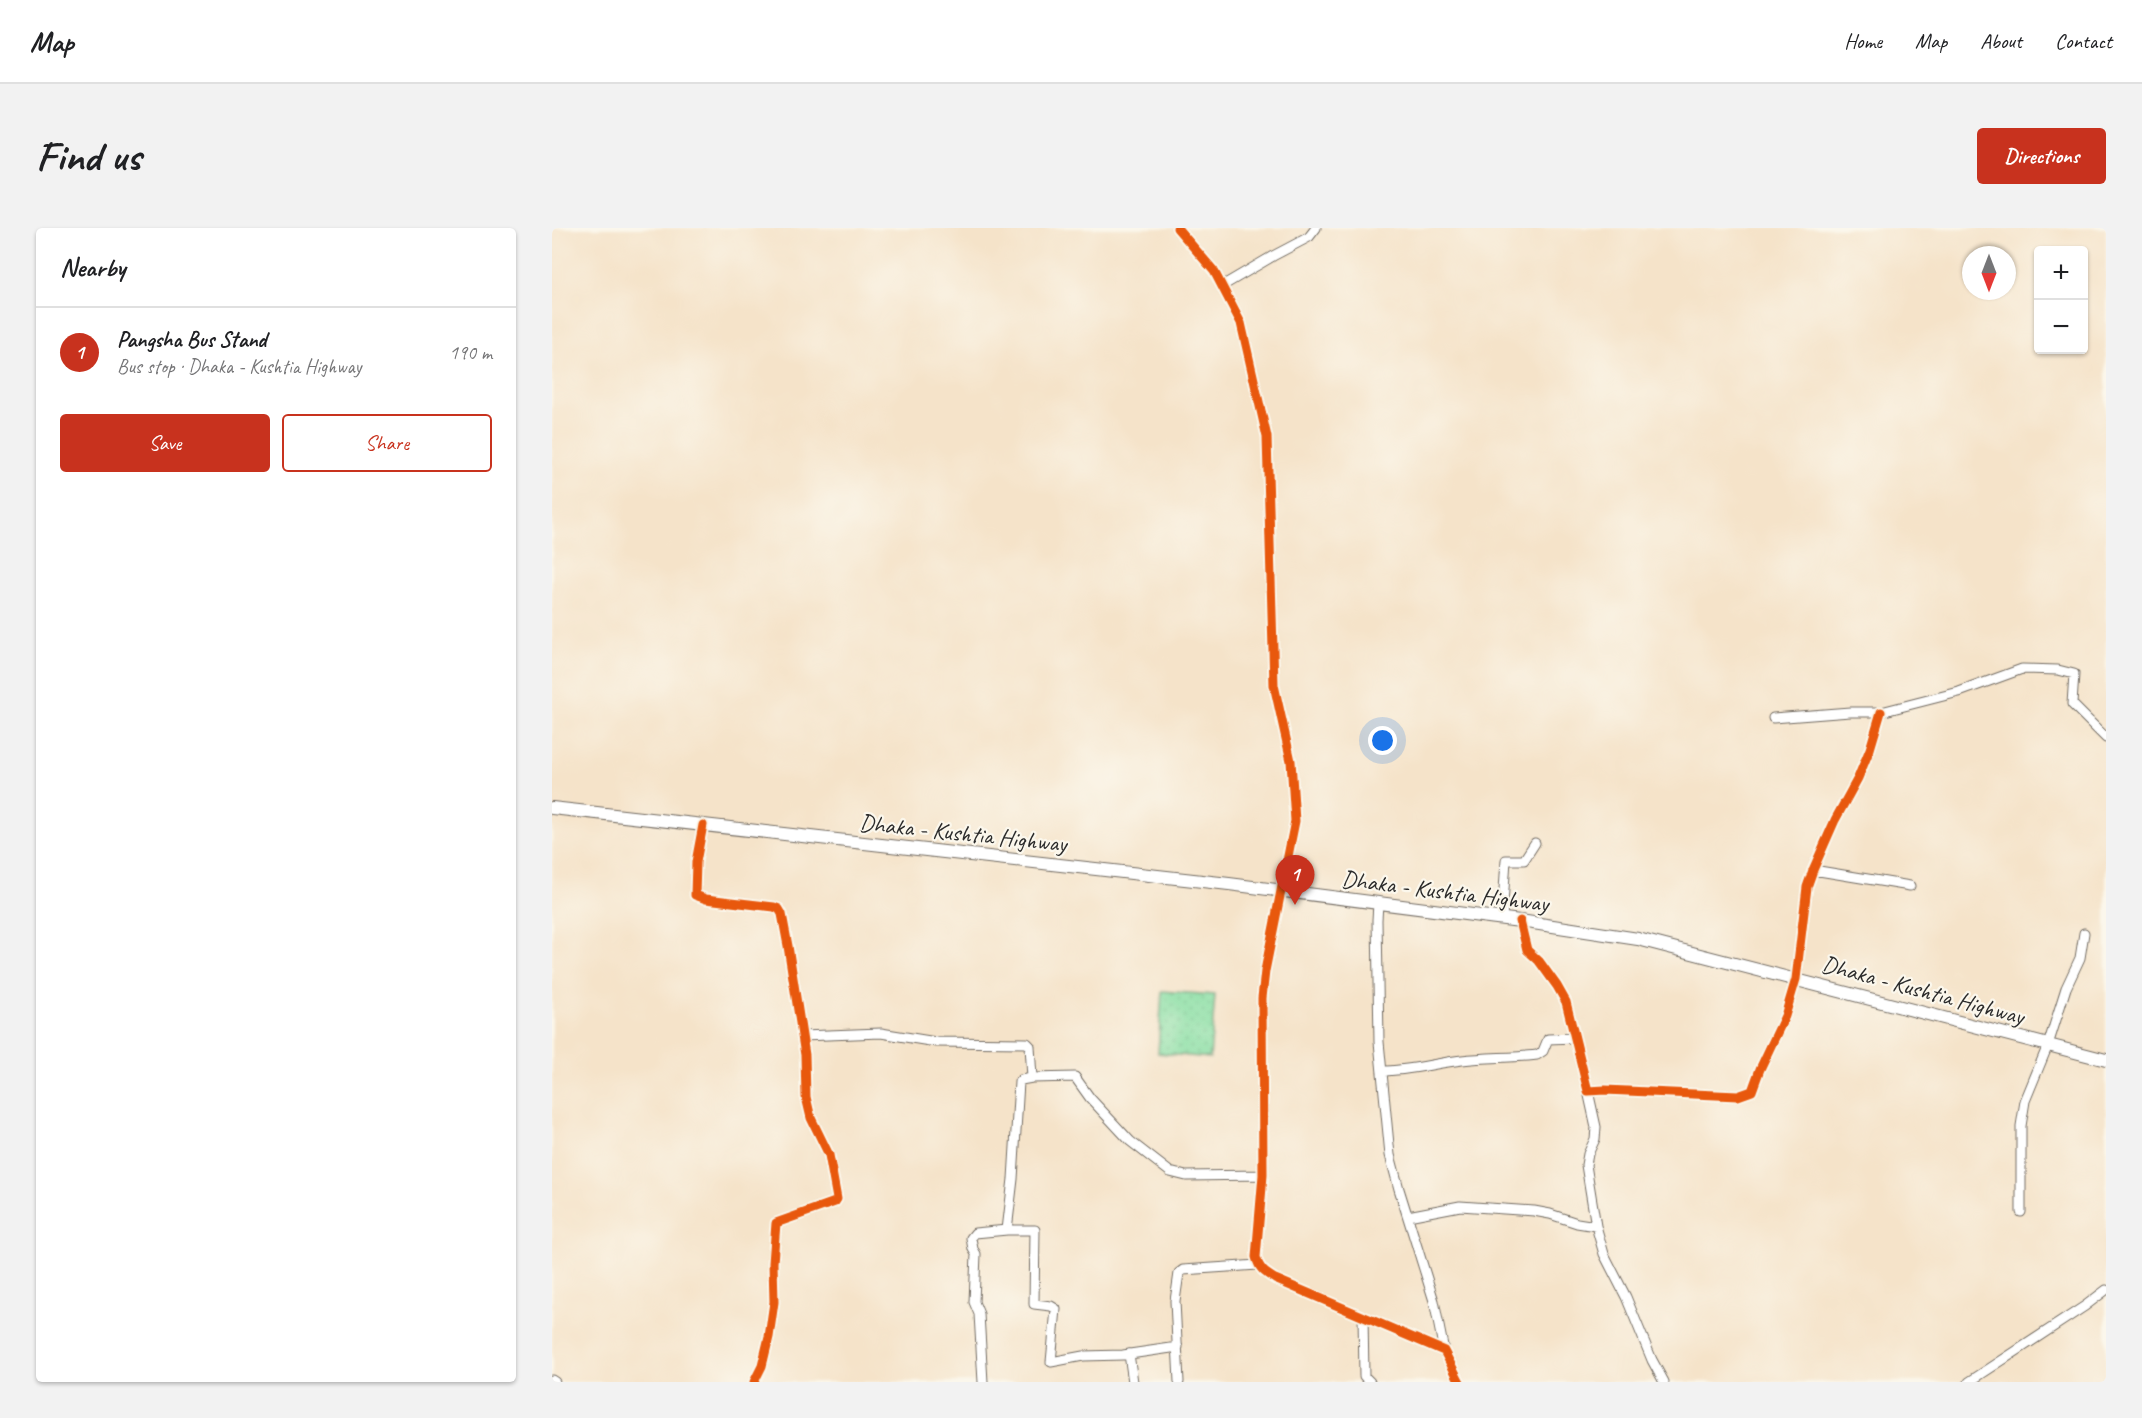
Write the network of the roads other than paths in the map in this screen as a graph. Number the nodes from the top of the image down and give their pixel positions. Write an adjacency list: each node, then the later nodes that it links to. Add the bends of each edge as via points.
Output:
1 (1177, 228): 3 (street)
2 (1316, 228): 3 (street, via 1309,237)
3 (1222, 286): 12 (street, via 1241,323 1267,437 1274,685 1291,761 1296,821)
4 (1881, 712): 5 (street); 6 (street, via 1959,692 2022,669 2058,670 2074,674 2072,704); 10 (street, via 1858,778)
5 (1773, 718)
6 (2106, 738)
7 (552, 808): 8 (main road, Dhaka - Kushtia Highway)
8 (703, 825): 12 (main road, Dhaka - Kushtia Highway); 18 (street, via 695,895 779,909)
9 (1535, 843): 14 (street, via 1524,860 1506,860)
10 (1813, 870): 11 (street); 17 (street, via 1807,887)
11 (1910, 886)
12 (1281, 892): 13 (main road, Dhaka - Kushtia Highway); 25 (street, via 1262,998)
13 (1378, 903): 14 (main road, Dhaka - Kushtia Highway); 22 (street)
14 (1502, 919): 15 (main road, Dhaka - Kushtia Highway)
15 (1520, 921): 17 (main road, Dhaka - Kushtia Highway, via 1638,939); 19 (street, via 1527,950 1566,1002)
16 (2084, 933): 20 (street, via 2080,958)
17 (1796, 979): 20 (main road, Dhaka - Kushtia Highway); 24 (street, via 1785,1016 1752,1092 1738,1096)
18 (802, 1036): 23 (street, via 881,1033 936,1042 1027,1043); 36 (street, via 811,1118 829,1155 837,1201 776,1223 774,1302 762,1366)
19 (1575, 1038): 22 (street, via 1548,1039 1537,1055); 24 (street)
20 (2048, 1045): 21 (main road, Dhaka - Kushtia Highway); 26 (street, via 2025,1101 2021,1126)
21 (2106, 1060)
22 (1382, 1071): 27 (street, via 1390,1155)
23 (1032, 1078): 25 (street, via 1075,1077 1130,1141 1170,1172 1186,1176); 29 (street, via 1019,1082)
24 (1588, 1091): 28 (street, via 1596,1127 1586,1165)
25 (1263, 1175): 30 (street)
26 (2021, 1212)
27 (1408, 1215): 28 (street, via 1460,1206 1534,1211); 34 (street, via 1434,1300)
28 (1596, 1226): 42 (street, via 1604,1254)
29 (1007, 1230): 35 (street, via 1035,1230 1034,1304 1056,1309 1052,1362 1097,1354); 37 (street, via 975,1233 971,1238 976,1254 974,1302 980,1323)
30 (1258, 1265): 32 (street, via 1275,1279); 33 (street, via 1179,1273)
31 (2106, 1290): 43 (street)
32 (1363, 1316): 34 (street); 40 (street, via 1364,1376)
33 (1178, 1347): 35 (street); 39 (street)
34 (1444, 1351): 41 (street)
35 (1129, 1354): 38 (street)
36 (754, 1382)
37 (983, 1382)
38 (1133, 1382)
39 (1179, 1382)
40 (1370, 1382)
41 (1460, 1382)
42 (1664, 1382)
43 (1970, 1382)

